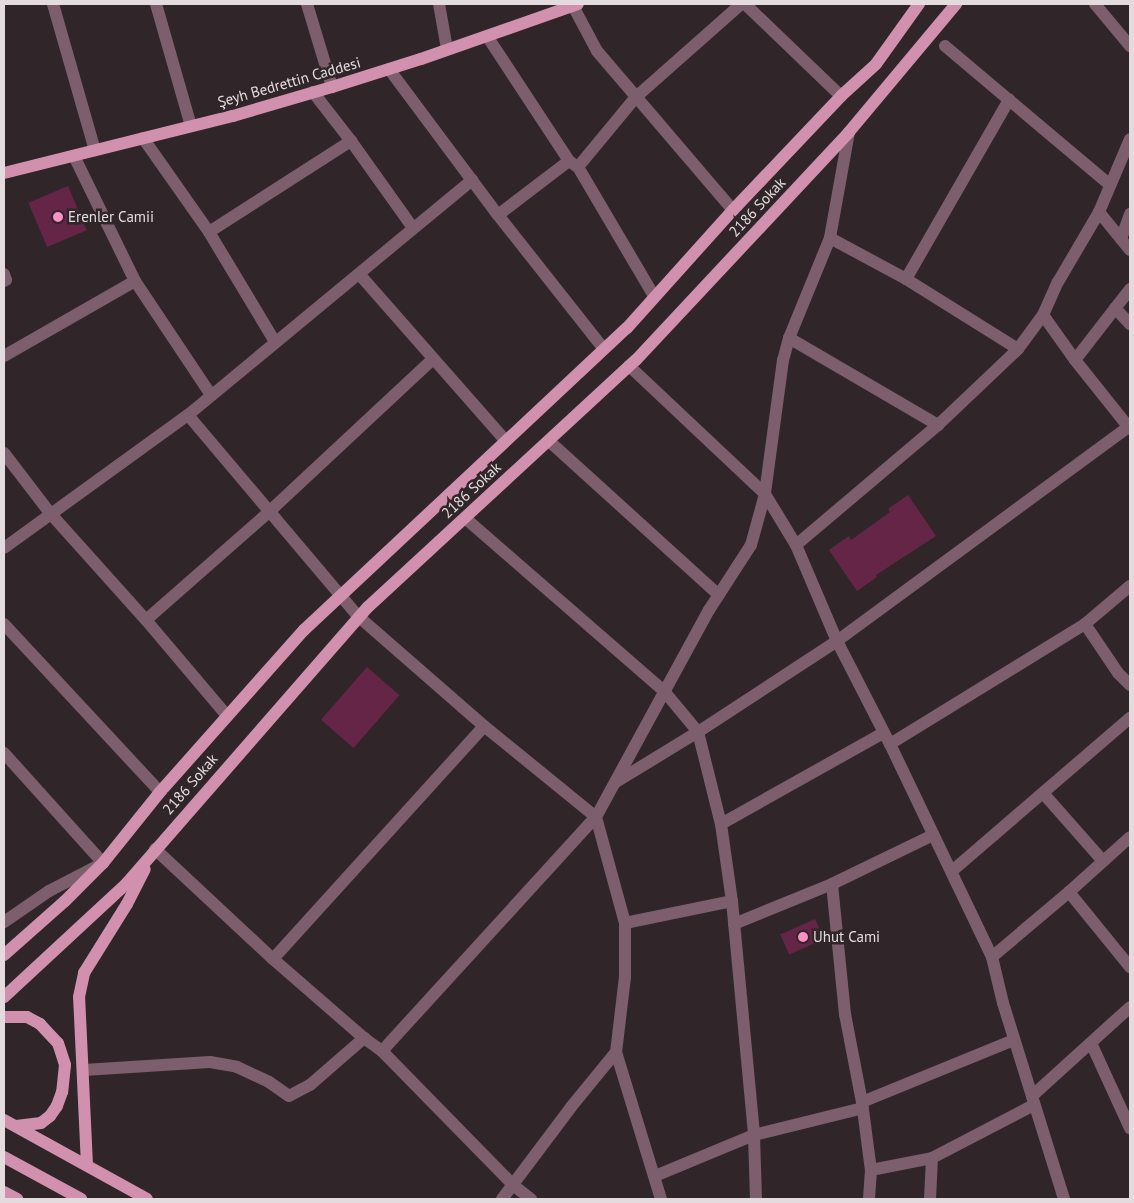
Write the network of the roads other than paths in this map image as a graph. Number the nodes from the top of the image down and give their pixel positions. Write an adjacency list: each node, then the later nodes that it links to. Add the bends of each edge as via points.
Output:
1 (53, 4): 26 (street)
2 (156, 4): 21 (street)
3 (307, 4): 16 (street)
4 (439, 4): 14 (street)
5 (741, 4): 19 (street)
6 (745, 4): 18 (street)
7 (919, 4): 18 (main road, 2186 Sokak, via 876,64)
8 (956, 4): 22 (main road, 2186 Sokak)
9 (1095, 4): 13 (street)
10 (575, 5): 11 (main road, Şeyh Bedrettin Caddesi); 19 (street, via 597,51)
11 (487, 36): 14 (main road, Şeyh Bedrettin Caddesi); 28 (street)
12 (945, 46): 20 (street)
13 (1130, 46)
14 (447, 50): 15 (main road, Şeyh Bedrettin Caddesi)
15 (389, 69): 16 (main road, Şeyh Bedrettin Caddesi); 30 (street)
16 (332, 87): 17 (main road, Şeyh Bedrettin Caddesi)
17 (312, 92): 21 (main road, Şeyh Bedrettin Caddesi); 25 (street)
18 (842, 96): 32 (main road, 2186 Sokak)
19 (636, 97): 28 (street); 32 (street)
20 (1009, 100): 31 (street); 43 (street)
21 (192, 126): 23 (main road, Şeyh Bedrettin Caddesi)
22 (849, 132): 38 (street); 58 (main road, 2186 Sokak)
23 (143, 138): 26 (main road, Şeyh Bedrettin Caddesi); 37 (street)
24 (1130, 139): 31 (street)
25 (351, 141): 36 (street); 37 (street)
26 (95, 150): 27 (main road, Şeyh Bedrettin Caddesi)
27 (74, 156): 29 (main road, Şeyh Bedrettin Caddesi); 45 (street)
28 (573, 164): 35 (street); 47 (street)
29 (4, 173)
30 (472, 180): 35 (street); 36 (street)
31 (1110, 185): 33 (street)
32 (733, 210): 47 (main road, 2186 Sokak)
33 (1099, 212): 39 (street); 49 (street, via 1058,282)
34 (1130, 214): 39 (street)
35 (498, 215): 53 (street)
36 (413, 228): 42 (street)
37 (209, 232): 52 (street)
38 (830, 238): 43 (street); 51 (street)
39 (1121, 239): 40 (street)
40 (1130, 250)
41 (4, 274): 44 (street)
42 (360, 275): 52 (street); 56 (street)
43 (906, 279): 54 (street)
44 (4, 281)
45 (135, 281): 55 (street); 59 (street)
46 (1130, 288): 48 (street)
47 (654, 296): 53 (main road, 2186 Sokak, via 627,328)
48 (1115, 308): 50 (street); 57 (street)
49 (1043, 315): 54 (street); 57 (street)
50 (1130, 324)
51 (789, 338): 61 (street); 66 (street, via 783,360)
52 (275, 342): 59 (street)
53 (603, 348): 63 (main road, 2186 Sokak)
54 (1018, 349): 61 (street)
55 (4, 356)
56 (433, 359): 63 (street); 67 (street)
57 (1074, 360): 62 (street)
58 (629, 366): 64 (main road, 2186 Sokak); 66 (street)
59 (211, 395): 60 (street)
60 (188, 415): 67 (street); 68 (street)
61 (938, 425): 70 (street)
62 (1130, 428): 79 (street)
63 (505, 440): 74 (main road, 2186 Sokak)
64 (549, 441): 69 (main road, 2186 Sokak); 73 (street)
65 (4, 453): 68 (street)
66 (765, 494): 70 (street); 73 (street, via 752,545)
67 (270, 511): 74 (street); 76 (street)
68 (50, 513): 71 (street); 76 (street)
69 (465, 518): 75 (main road, 2186 Sokak); 81 (street)
70 (796, 545): 79 (street)
71 (4, 548)
72 (1130, 586): 78 (street)
73 (719, 595): 81 (street)
74 (339, 596): 75 (street); 82 (main road, 2186 Sokak)
75 (359, 617): 84 (street); 95 (main road, 2186 Sokak)
76 (146, 620): 82 (street)
77 (4, 624): 89 (street)
78 (1085, 624): 80 (street, via 1118,673); 86 (street)
79 (837, 641): 85 (street); 86 (street)
80 (1130, 685)
81 (664, 691): 85 (street); 88 (street)
82 (227, 716): 89 (main road, 2186 Sokak)
83 (1130, 718): 90 (street)
84 (484, 726): 91 (street); 107 (street)
85 (698, 732): 88 (street); 92 (street)
86 (887, 739): 92 (street); 93 (street)
87 (4, 753): 97 (street)
88 (616, 782): 91 (street)
89 (160, 792): 97 (main road, 2186 Sokak)
90 (1043, 793): 96 (street); 98 (street)
91 (596, 817): 103 (street); 115 (street)
92 (721, 824): 101 (street)
93 (933, 835): 98 (street); 99 (street)
94 (1130, 837): 96 (street)
95 (155, 849): 107 (street); 109 (main road, 2186 Sokak, via 127,883); 117 (main road, via 127,904 84,973 79,1005)
96 (1104, 861): 100 (street)
97 (103, 863): 102 (street, via 49,891); 105 (main road, 2186 Sokak)
98 (952, 871): 106 (street)
99 (832, 884): 104 (street); 119 (street, via 845,1014)
100 (1069, 892): 106 (street); 108 (street)
101 (732, 901): 103 (street); 104 (street)
102 (4, 922)
103 (626, 923): 116 (street, via 625,977)
104 (734, 924): 123 (street)
105 (4, 955)
106 (992, 957): 113 (street)
107 (273, 959): 112 (street)
108 (1130, 966)
109 (4, 997)
110 (1130, 1007): 114 (street)
111 (4, 1016): 121 (main road, via 27,1017 40,1024 58,1043 65,1065 62,1092 50,1116 41,1123)
112 (364, 1038): 115 (street); 117 (street, via 310,1085 289,1096 269,1082 238,1068 210,1062)
113 (1014, 1040): 118 (street); 119 (street)
114 (1091, 1043): 118 (street); 122 (street)
115 (382, 1051): 129 (street)
116 (616, 1052): 128 (street); 129 (street)
117 (84, 1070): 126 (main road)
118 (1033, 1100): 125 (street); 140 (street)
119 (863, 1105): 123 (street); 127 (street)
120 (4, 1120): 121 (main road)
121 (16, 1126): 126 (main road)
122 (1130, 1128)
123 (754, 1135): 128 (street); 137 (street)
124 (4, 1157): 132 (main road)
125 (932, 1158): 127 (street); 139 (street)
126 (88, 1165): 133 (main road)
127 (871, 1170): 138 (street)
128 (655, 1176): 136 (street)
129 (513, 1185): 134 (street); 135 (street)
130 (4, 1192): 131 (main road)
131 (17, 1199)
132 (81, 1199)
133 (146, 1199)
134 (502, 1199)
135 (531, 1199)
136 (661, 1199)
137 (756, 1199)
138 (869, 1199)
139 (930, 1199)
140 (1064, 1199)

